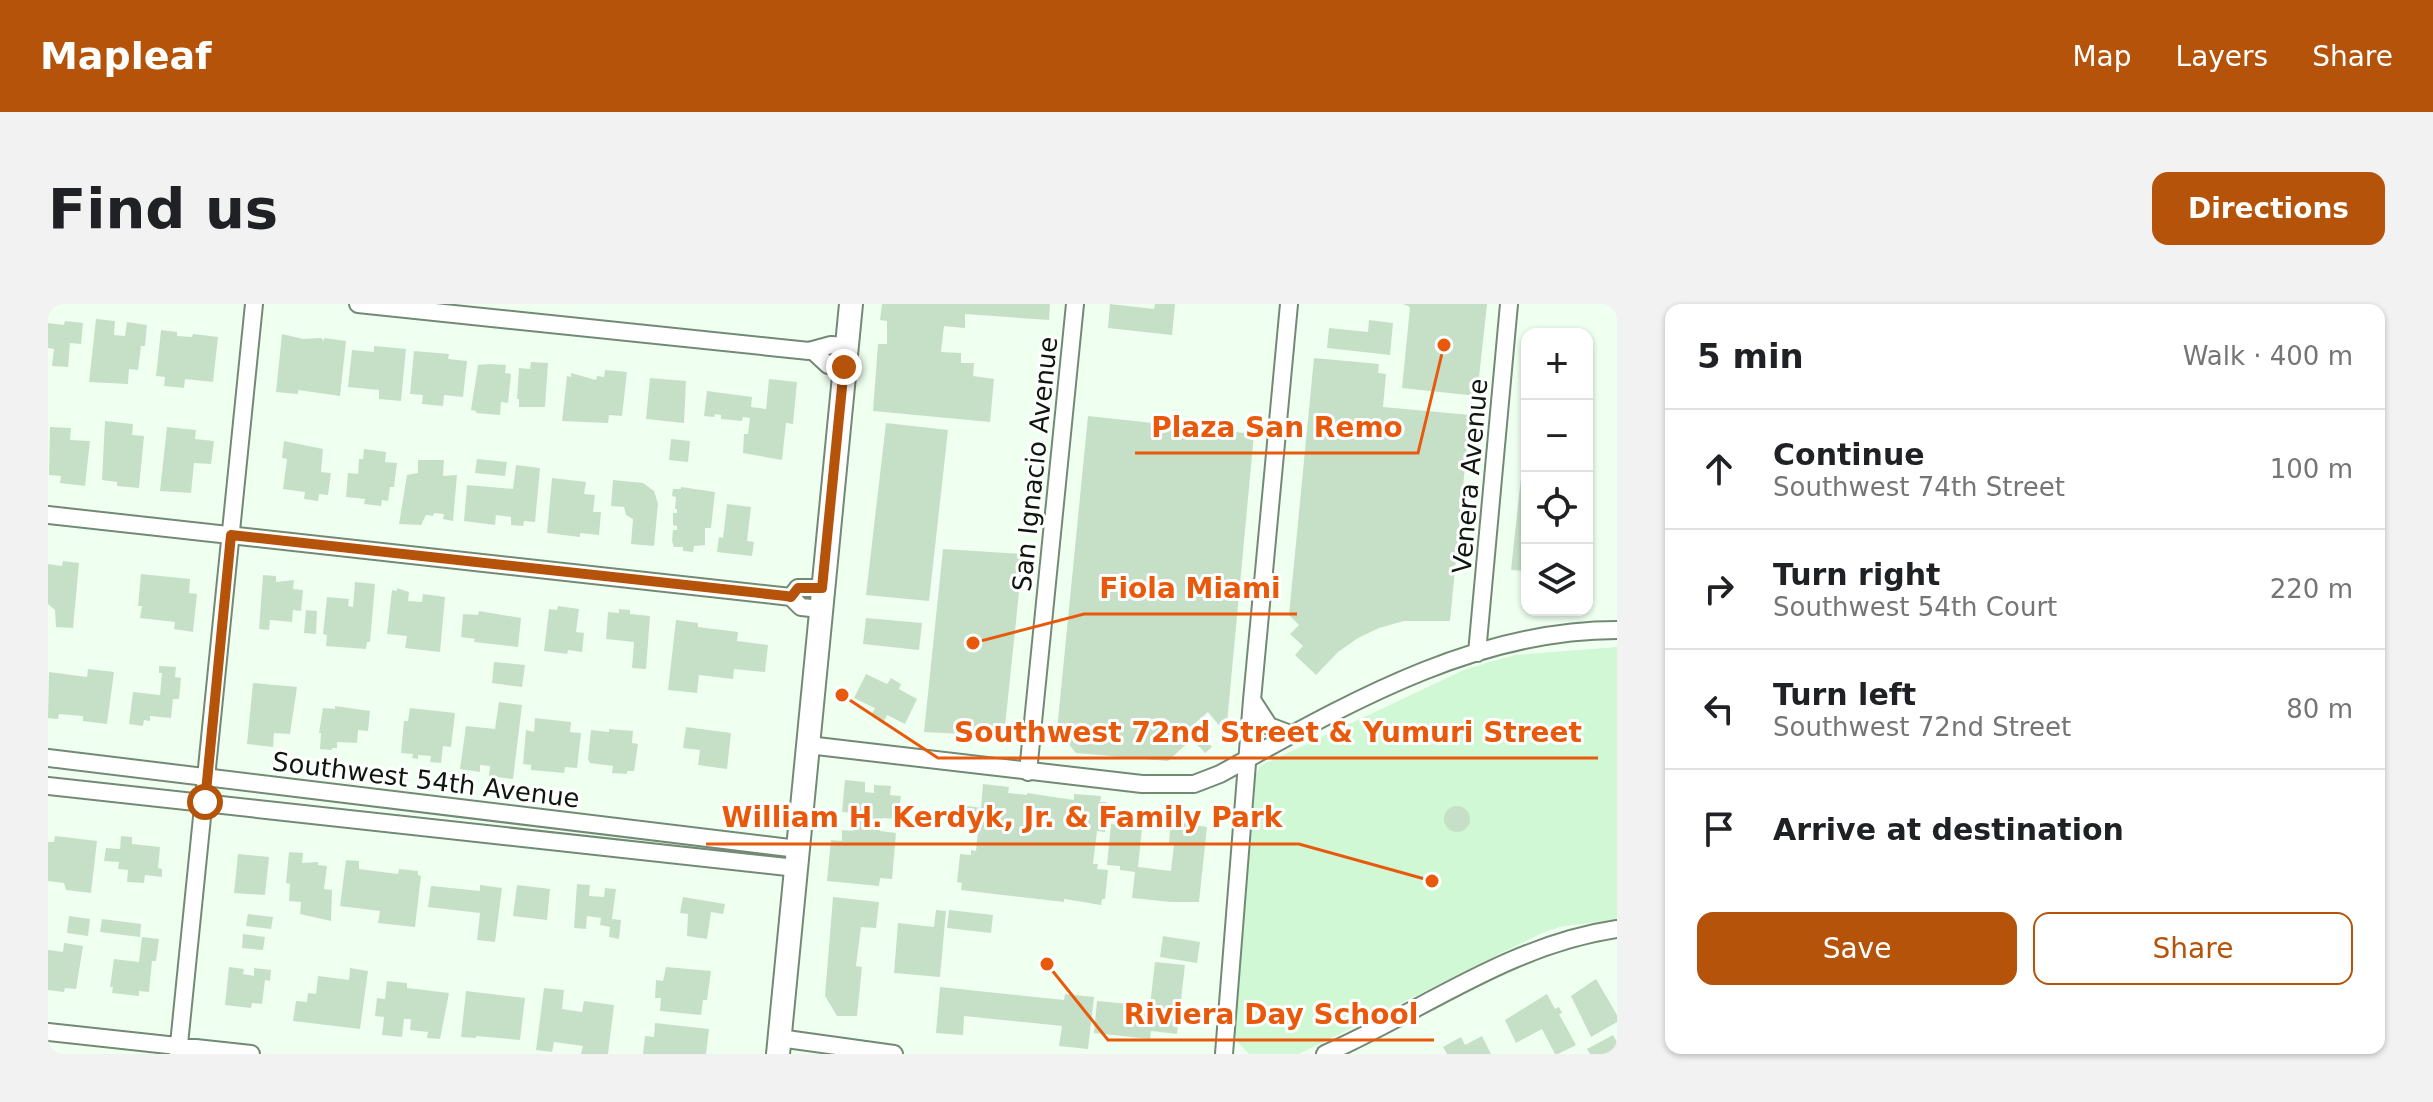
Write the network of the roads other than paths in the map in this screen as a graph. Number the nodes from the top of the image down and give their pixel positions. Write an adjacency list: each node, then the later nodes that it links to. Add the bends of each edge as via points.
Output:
1 (254, 304): 9 (street)
2 (358, 304): 7 (street, via 814,352 828,365)
3 (851, 304): 7 (main road)
4 (1075, 304): 18 (street, San Ignacio Avenue)
5 (1289, 304): 13 (street)
6 (1509, 304): 12 (street, Venera Avenue)
7 (846, 357): 10 (main road)
8 (48, 515): 9 (street)
9 (231, 535): 10 (street, via 791,597 801,607); 19 (street)
10 (821, 599): 15 (main road)
11 (1617, 630): 12 (street, via 1553,635)
12 (1477, 653): 14 (street, via 1402,679)
13 (1252, 700): 14 (street, via 1269,726); 17 (street)
14 (1293, 735): 17 (street)
15 (808, 745): 18 (street); 22 (main road)
16 (48, 758): 19 (street, Southwest 54th Avenue)
17 (1249, 758): 18 (street, via 1187,785); 29 (street)
18 (1028, 772)
19 (207, 777): 21 (street); 22 (street, Southwest 54th Avenue)
20 (48, 786): 21 (street, Southwest 54th Avenue)
21 (205, 802): 22 (street, Southwest 54th Avenue); 26 (street)
22 (797, 858): 25 (main road)
23 (1617, 929): 30 (street, via 1521,954)
24 (48, 1032): 26 (street)
25 (778, 1046): 28 (street)
26 (178, 1050): 27 (street)
27 (251, 1054)
28 (894, 1054)
29 (1224, 1054)
30 (1325, 1054)

